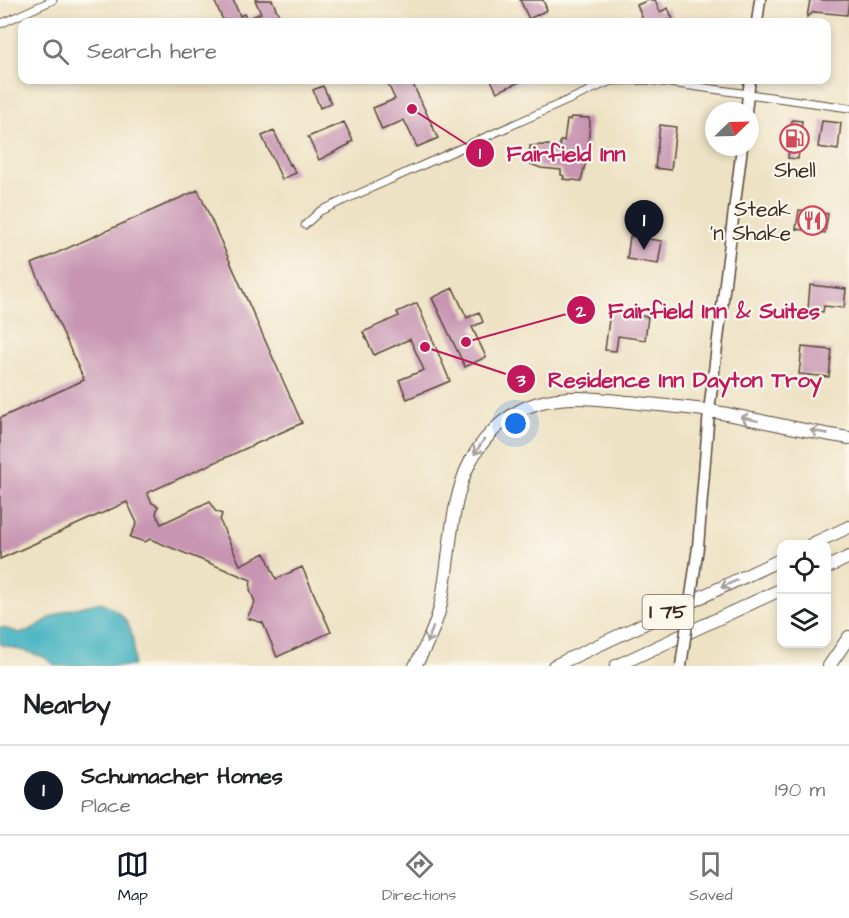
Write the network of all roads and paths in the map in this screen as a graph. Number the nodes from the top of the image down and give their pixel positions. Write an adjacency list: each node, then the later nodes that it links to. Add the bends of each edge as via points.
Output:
1 (53, 0): 4 (street)
2 (760, 0): 3 (main road)
3 (758, 18)
4 (0, 24)
5 (604, 84): 12 (street, via 320,211)
6 (675, 84): 8 (street)
7 (749, 84): 8 (main road)
8 (748, 95): 9 (main road); 10 (street)
9 (747, 102)
10 (849, 108)
11 (741, 156): 13 (main road)
12 (305, 225)
13 (709, 411): 14 (highway, one-way to 13); 22 (highway, one-way to 22, via 562,397 537,403 499,425 474,454 456,500 442,600); 25 (main road, bridge, via 698,547)
14 (849, 438)
15 (849, 527): 16 (highway)
16 (821, 540)
17 (849, 557): 19 (highway)
18 (777, 561): 23 (highway, I 75, one-way to 23)
19 (831, 566)
20 (777, 591): 24 (highway, I 75)
21 (849, 637): 26 (highway)
22 (415, 666)
23 (554, 666)
24 (616, 666)
25 (681, 666)
26 (829, 666)

